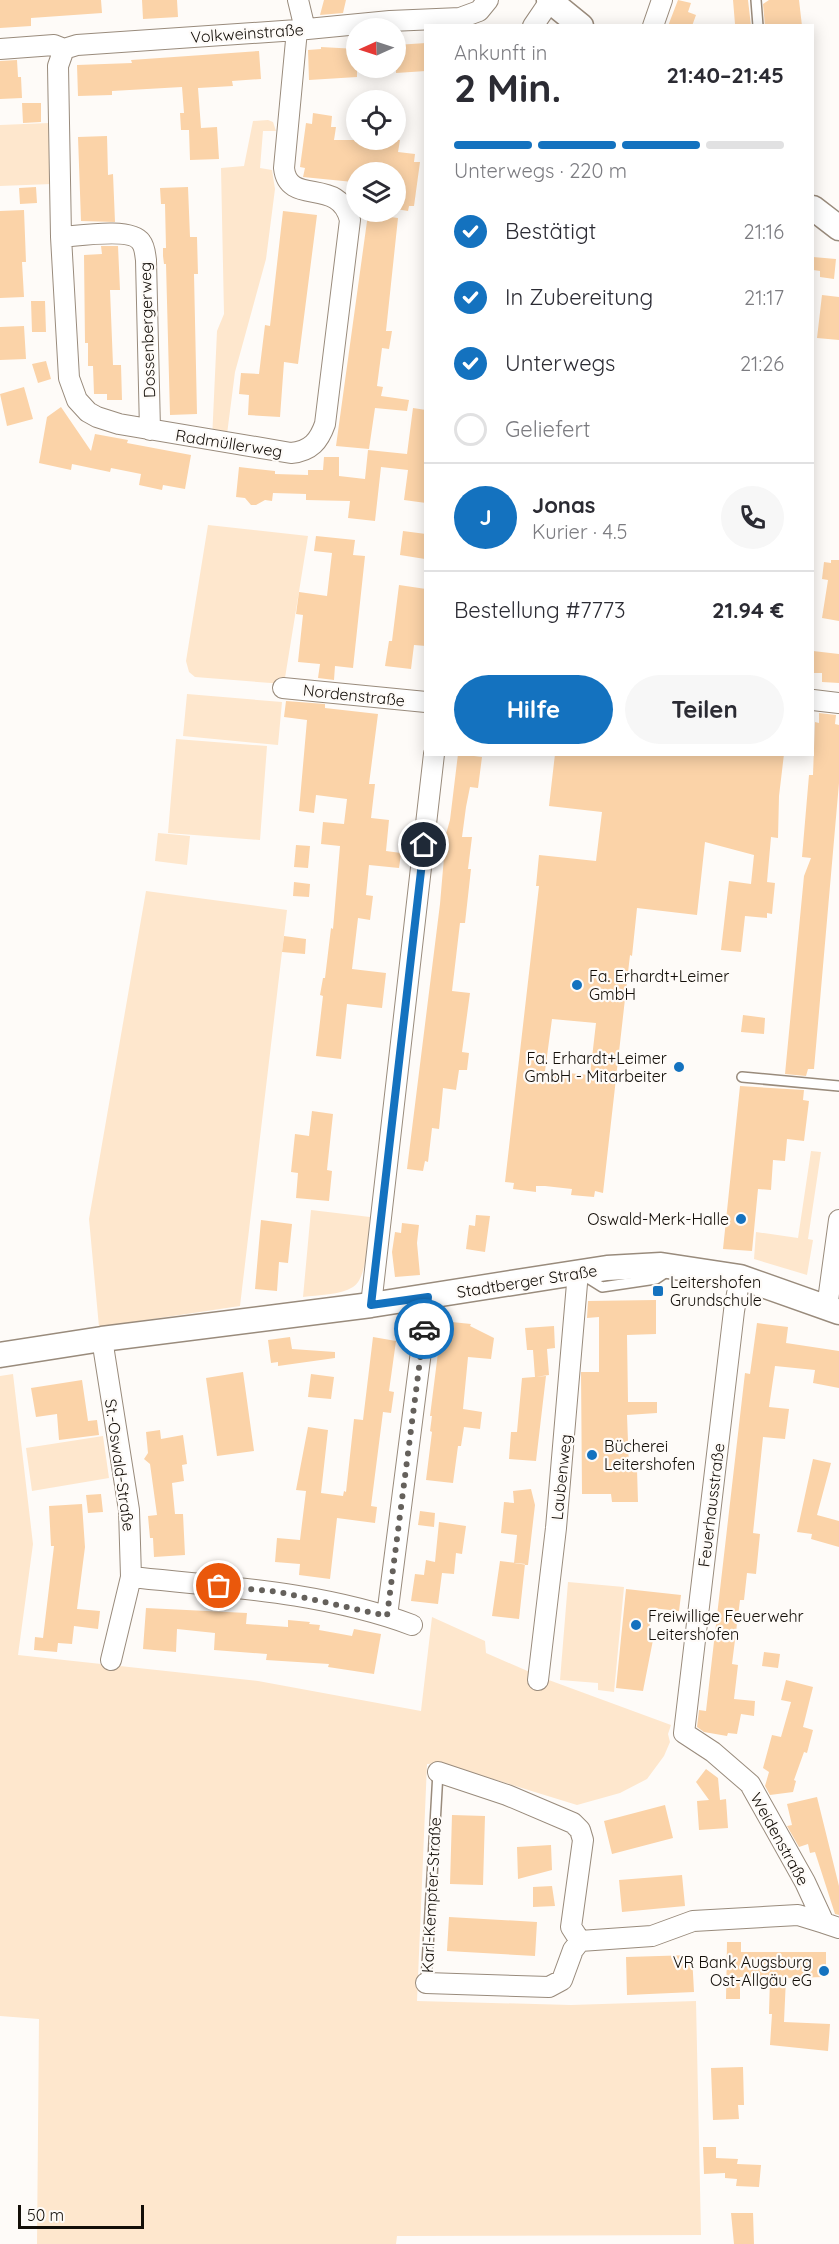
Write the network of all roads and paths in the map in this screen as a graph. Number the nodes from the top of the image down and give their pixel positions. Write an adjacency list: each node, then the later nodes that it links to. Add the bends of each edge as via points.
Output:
1 (298, 0): 10 (street, Radmüllerweg)
2 (488, 0): 10 (street, Volkweinstraße, via 479,11 460,18)
3 (662, 0): 8 (street)
4 (756, 0): 9 (lane)
5 (550, 1): 6 (street); 7 (street)
6 (534, 24)
7 (578, 24)
8 (654, 24)
9 (758, 24)
10 (301, 29): 12 (street, Volkweinstraße); 16 (street, Radmüllerweg, via 285,177 294,187 341,201 350,220 326,424 313,446 291,453)
11 (0, 49): 12 (street, Volkweinstraße, via 54,45)
12 (64, 49): 15 (street, Radmüllerweg, via 58,66)
13 (814, 209): 14 (street)
14 (839, 228)
15 (61, 237): 16 (street, Radmüllerweg, via 69,378 74,393 82,406 97,417); 16 (street, Dossenbergerweg, via 121,234 141,242 146,260)
16 (150, 430)
17 (283, 688): 19 (street, Nordenstraße)
18 (814, 700): 20 (street)
19 (424, 702)
20 (839, 703)
21 (434, 756): 28 (street)
22 (742, 1077): 23 (lane)
23 (839, 1086)
24 (839, 1220): 29 (street)
25 (579, 1272): 26 (street, Stadtberger Straße, via 661,1264); 27 (street, Stadtberger Straße); 36 (street, Laubenweg)
26 (740, 1277): 29 (street, Stadtberger Straße); 37 (street, Feuerhausstraße)
27 (428, 1297): 28 (street, Stadtberger Straße); 33 (street)
28 (371, 1305): 30 (street, Stadtberger Straße)
29 (833, 1310)
30 (102, 1339): 31 (street, Stadtberger Straße); 32 (street, St.-Oswald-Straße, via 129,1510)
31 (0, 1355)
32 (131, 1576): 33 (street, via 279,1592); 35 (street, St.-Oswald-Straße)
33 (387, 1616): 34 (street)
34 (412, 1625)
35 (111, 1660)
36 (538, 1680)
37 (684, 1733): 39 (street, Weidenstraße, via 750,1784)
38 (438, 1772): 40 (street, via 507,1795 580,1830 583,1839 571,1927); 41 (lane, Karl-Kempter-Straße)
39 (831, 1925): 40 (street, via 798,1915 693,1921 652,1936)
40 (580, 1941): 41 (street, Karl-Kempter-Straße, via 562,1980 549,1987)
41 (426, 1983)

